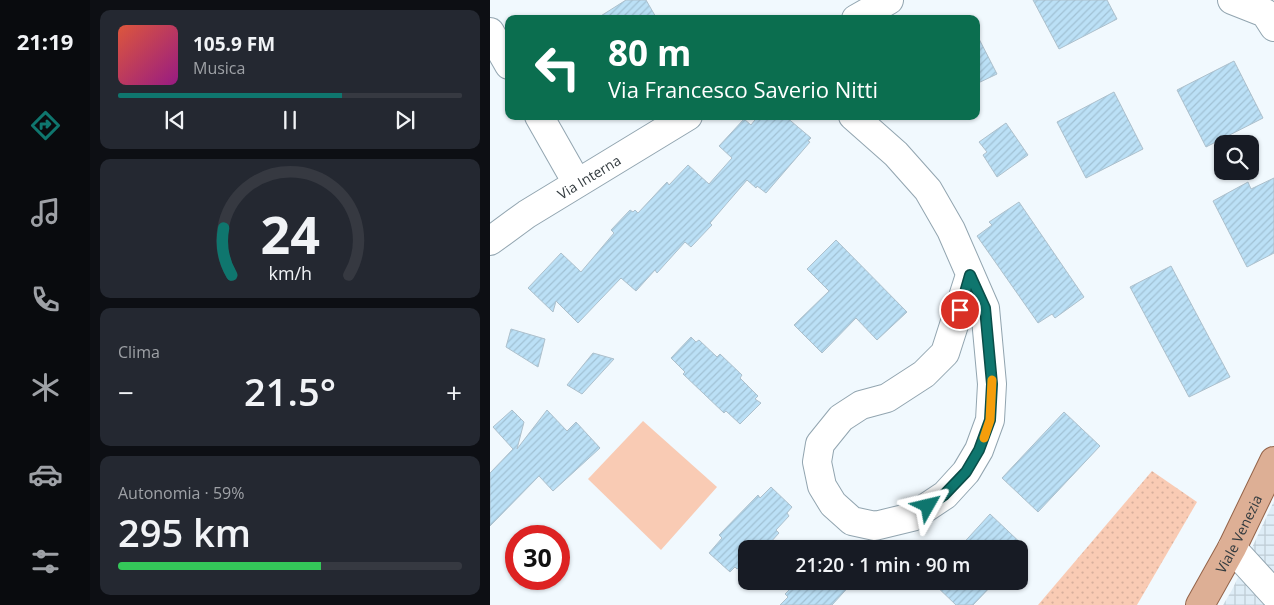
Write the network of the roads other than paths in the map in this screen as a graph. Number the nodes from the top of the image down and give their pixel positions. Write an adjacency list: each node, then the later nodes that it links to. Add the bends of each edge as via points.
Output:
1 (889, 0): 3 (street)
2 (1232, 0): 4 (street, via 1265,13)
3 (863, 15)
4 (1274, 27)
5 (490, 32): 6 (street)
6 (505, 58)
7 (541, 120): 10 (street)
8 (681, 120): 10 (street, Via Interna)
9 (858, 120): 12 (street, via 896,154 928,190 952,230)
10 (577, 183): 11 (street, Via Interna)
11 (490, 241)
12 (970, 275): 12 (street, via 945,353 924,374 887,398 861,405 841,418 820,444 817,462 822,486 832,504 852,521 875,526 912,517 944,495 966,472 979,450 990,420 992,384 985,308)
13 (1274, 461): 14 (main road, Viale Venezia)
14 (1232, 548): 15 (street); 16 (main road, Viale Venezia)
15 (1274, 594)
16 (1200, 605)

